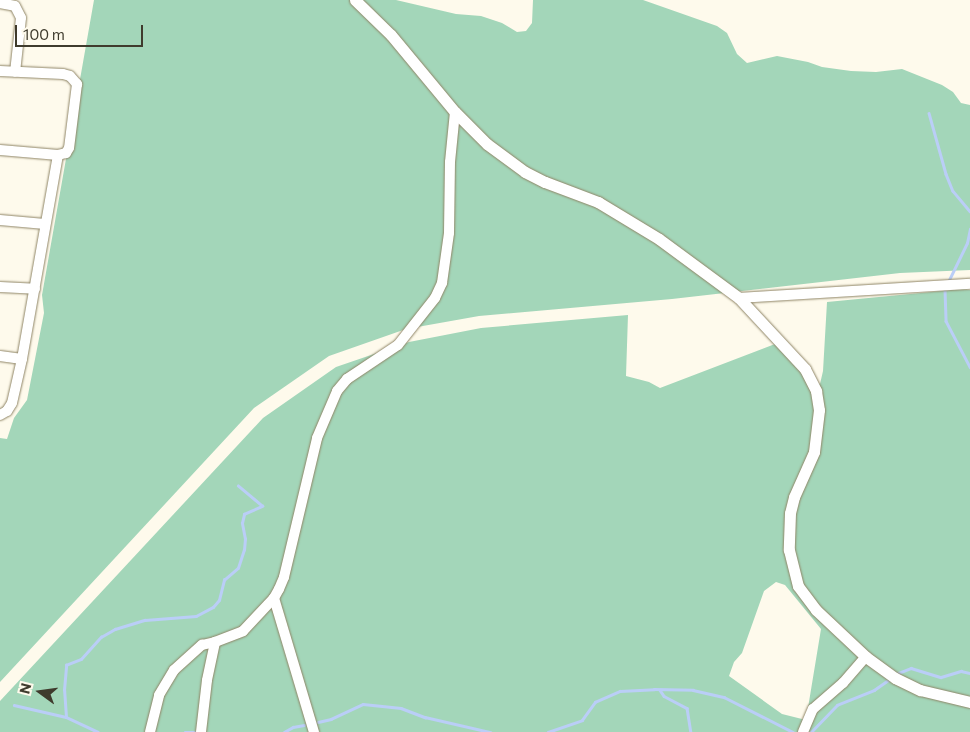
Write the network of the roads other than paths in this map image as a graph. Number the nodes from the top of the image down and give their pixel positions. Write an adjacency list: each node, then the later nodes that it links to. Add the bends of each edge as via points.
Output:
1 (355, 0): 5 (street, via 392,35)
2 (0, 3): 4 (street, via 15,6 22,18)
3 (0, 71): 4 (street)
4 (15, 72): 7 (street, via 64,74 76,84 69,148 66,153)
5 (455, 112): 13 (street, via 487,144 525,172 615,210 659,238); 17 (street, via 450,162 449,233 442,283 435,298 398,344 347,379 337,391 317,438 284,577)
6 (0, 150): 7 (street)
7 (58, 155): 9 (street)
8 (0, 220): 9 (street)
9 (45, 224): 12 (street)
10 (970, 284): 13 (street)
11 (0, 286): 12 (street)
12 (35, 289): 15 (street)
13 (739, 298): 19 (street, via 805,370 816,391 819,410 817,439 790,513 792,569 805,598)
14 (0, 356): 15 (street)
15 (22, 359): 16 (street, via 12,403)
16 (0, 415)
17 (274, 598): 18 (street, via 243,631); 23 (street)
18 (215, 642): 21 (street, via 202,645 174,670 159,695); 22 (street)
19 (866, 657): 20 (street, via 895,678 920,690); 24 (street, via 813,709)
20 (970, 702)
21 (150, 732)
22 (201, 732)
23 (314, 732)
24 (803, 732)

